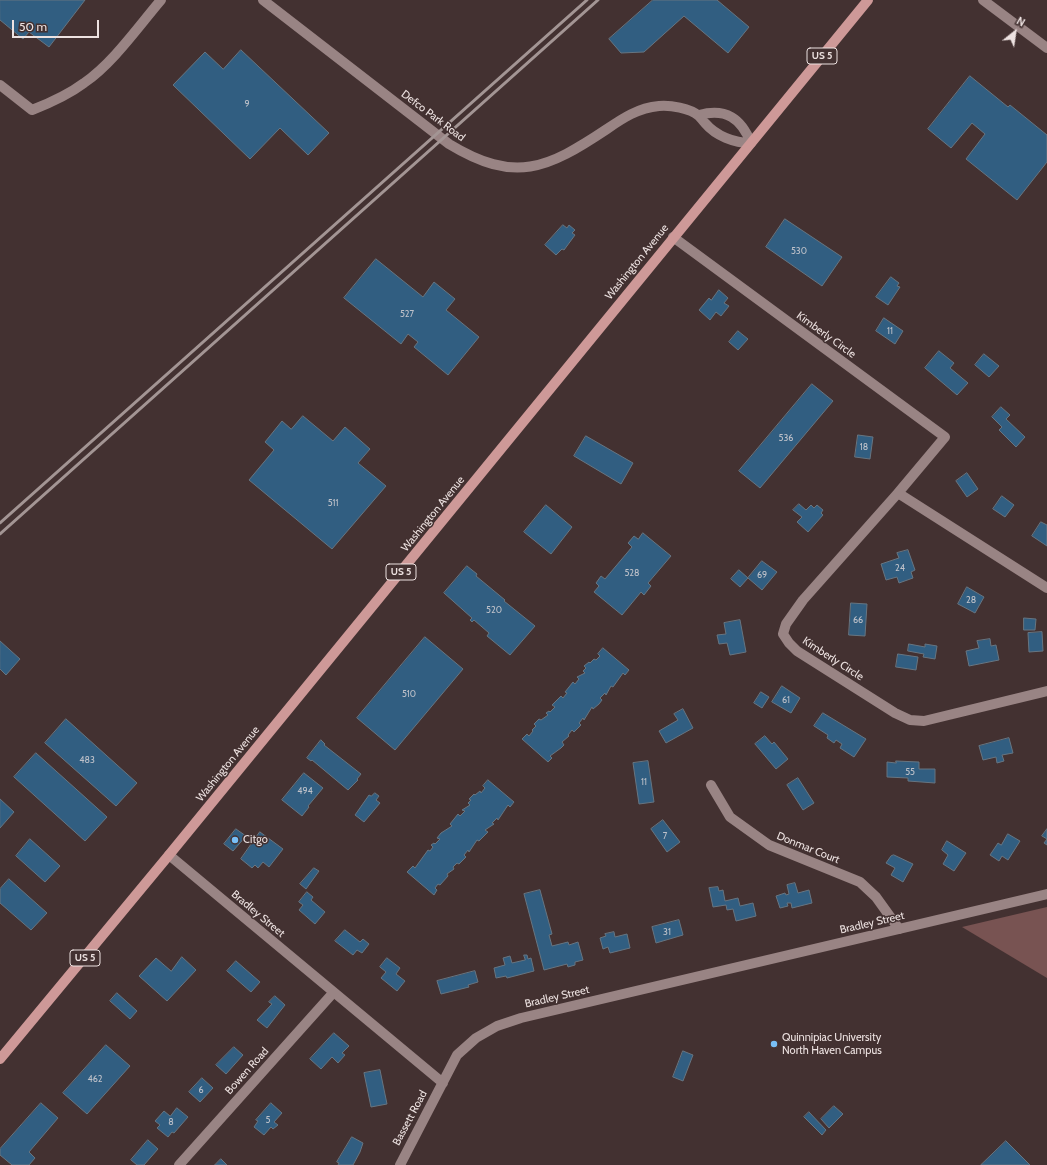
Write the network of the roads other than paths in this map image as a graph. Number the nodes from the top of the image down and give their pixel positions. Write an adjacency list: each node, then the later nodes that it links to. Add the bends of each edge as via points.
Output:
1 (161, 0): 6 (street, via 102,69 67,94 32,110)
2 (263, 0): 7 (street, Defco Park Road, via 449,144 466,155 486,163 506,168 550,162 571,153 630,114 646,108 674,107)
3 (868, 0): 8 (main road, Washington Avenue / US 5)
4 (983, 0): 5 (street)
5 (1047, 48)
6 (0, 85)
7 (699, 116): 8 (street, Defco Park Road, via 710,128 731,141); 8 (street, Defco Park Road, via 712,112 735,119 747,133)
8 (751, 143): 9 (main road, Washington Avenue / US 5)
9 (673, 237): 10 (street, Kimberly Circle, via 945,437); 14 (main road, Washington Avenue / US 5)
10 (898, 493): 11 (street); 12 (street, Kimberly Circle, via 799,606 786,624 783,634 789,643 797,651 910,720 924,721)
11 (1047, 588)
12 (1047, 691)
13 (711, 785): 16 (street, Donmar Court, via 730,817 769,845 860,882 876,897)
14 (170, 855): 17 (street, Bradley Street); 18 (main road, Washington Avenue / US 5)
15 (1047, 894): 16 (street, Bradley Street)
16 (899, 929): 19 (street, Bradley Street, via 521,1018 497,1026 476,1038 457,1055)
17 (333, 993): 19 (street, Bradley Street); 20 (street, Bowen Road)
18 (0, 1059)
19 (442, 1083): 21 (street, Bassett Road)
20 (179, 1165)
21 (400, 1165)

